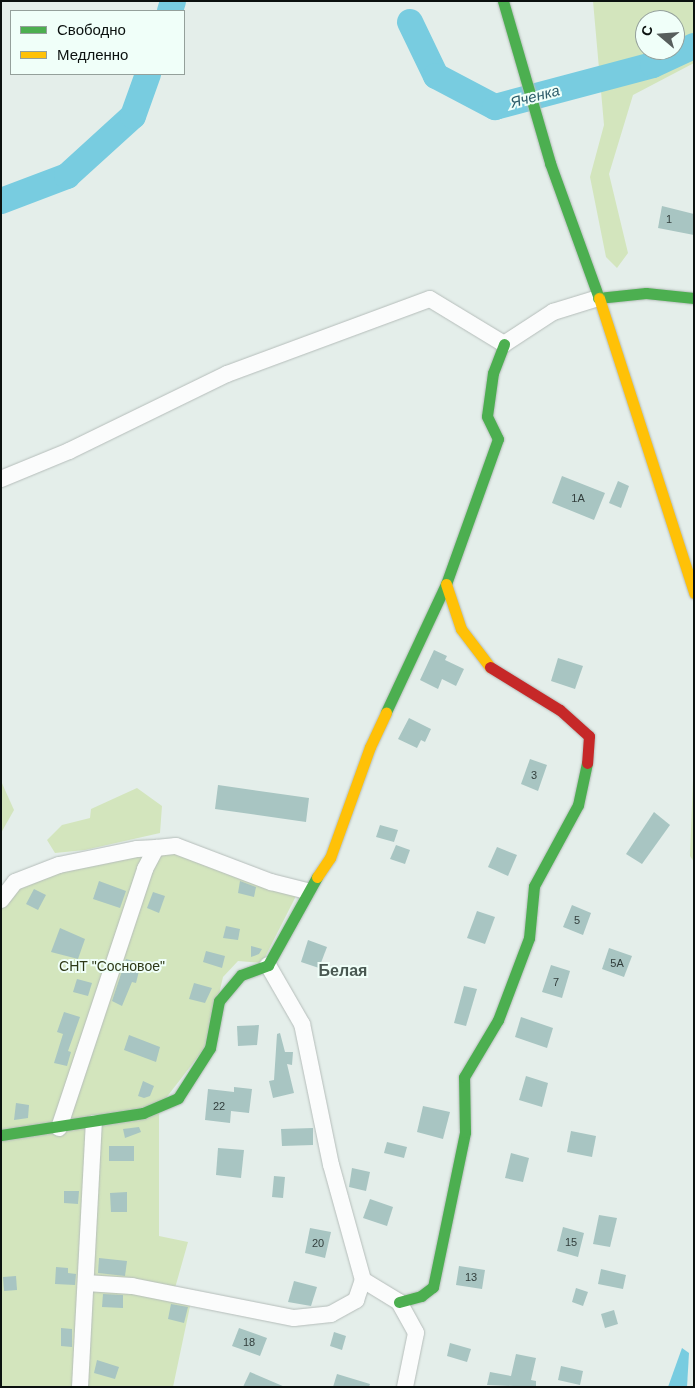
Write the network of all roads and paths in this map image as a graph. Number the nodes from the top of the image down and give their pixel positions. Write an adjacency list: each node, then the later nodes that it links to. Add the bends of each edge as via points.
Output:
1 (503, 1): 2 (street, via 550,163)
2 (598, 298): 3 (street, via 646,293); 4 (street, via 553,312); 7 (street)
3 (694, 298)
4 (504, 344): 5 (street, via 430,299 227,374); 6 (street, via 493,373 487,416 498,439)
5 (1, 479)
6 (446, 584): 9 (street, via 370,746 330,858); 17 (street, via 461,629 485,664 560,710 589,736 587,766 578,805 534,886 529,938 498,1020 464,1077 465,1132 432,1287 421,1296)
7 (694, 593)
8 (156, 848): 9 (street, via 176,846 271,882); 10 (street, via 59,865 16,882); 13 (street, via 145,868)
9 (307, 891): 11 (street)
10 (1, 900)
11 (268, 965): 12 (street, via 240,975 219,1001 210,1048 178,1098 143,1113); 15 (street, via 302,1024 331,1165)
12 (94, 1124): 13 (street); 16 (street)
13 (59, 1128): 14 (street)
14 (1, 1135)
15 (362, 1280): 16 (street, via 356,1300 330,1314 294,1318 141,1287); 17 (street)
16 (86, 1283): 18 (street)
17 (400, 1302): 19 (street, via 416,1333)
18 (80, 1387)
19 (405, 1387)

